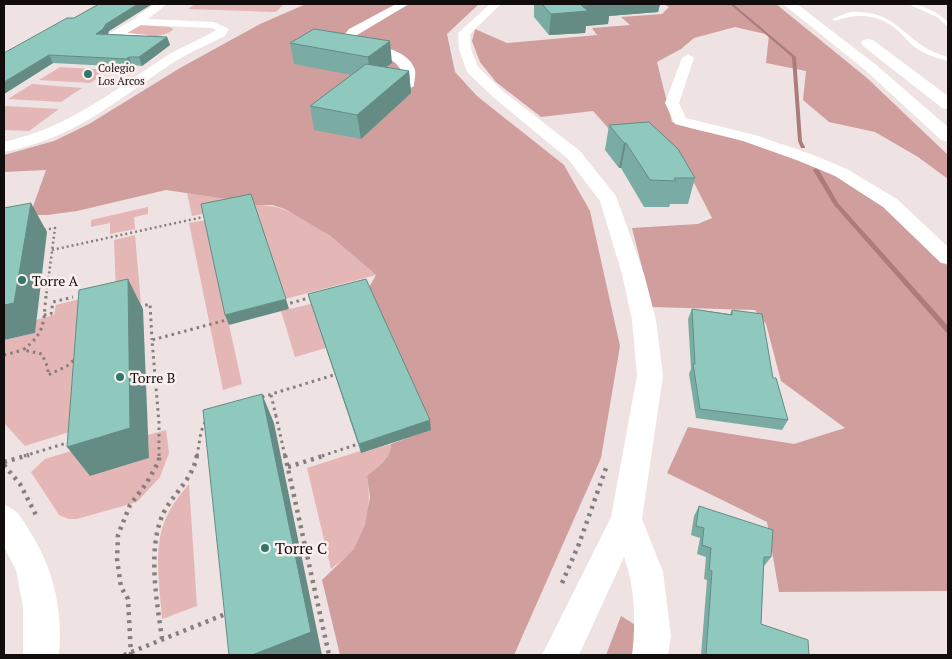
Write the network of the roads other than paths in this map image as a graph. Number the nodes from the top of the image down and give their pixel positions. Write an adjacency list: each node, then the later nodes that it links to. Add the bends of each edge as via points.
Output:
1 (162, 4): 8 (street)
2 (404, 4): 13 (street, via 353,32 346,40 391,55 403,63 408,71)
3 (496, 4): 19 (street, via 464,33 465,50 472,69 574,155 609,200 633,274 644,320 650,376)
4 (789, 4): 15 (main road, via 870,67)
5 (910, 4): 10 (lane, via 939,16)
6 (821, 9): 7 (main road)
7 (835, 19): 12 (lane, via 858,13 877,17 895,25 922,50); 14 (main road)
8 (141, 20): 9 (street, via 146,23); 9 (street, via 114,36 162,38)
9 (185, 24): 16 (street, via 214,25 223,29 221,33 168,60 112,102 75,123)
10 (948, 25)
11 (688, 58): 17 (street, via 672,103 680,121 747,138 848,176 890,203)
12 (948, 59)
13 (407, 86)
14 (948, 104)
15 (948, 136)
16 (4, 147)
17 (948, 258)
18 (4, 519): 20 (street, via 28,560 38,587 44,631)
19 (626, 519): 21 (street); 22 (street, via 646,572 653,636)
20 (41, 655)
21 (560, 655)
22 (650, 655)

